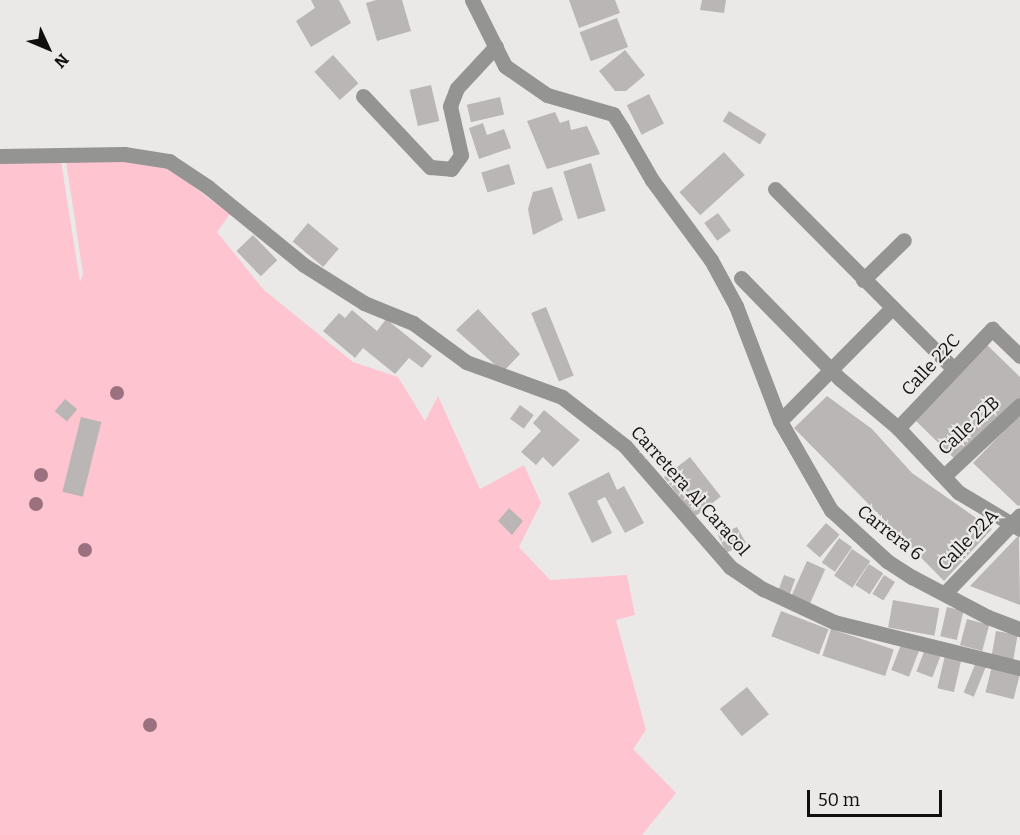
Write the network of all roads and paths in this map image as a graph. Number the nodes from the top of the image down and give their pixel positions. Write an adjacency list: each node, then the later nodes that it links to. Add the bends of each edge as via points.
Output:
1 (472, 0): 2 (street, Carrera 6)
2 (496, 46): 3 (street, via 457,88 450,106 461,155 451,169 430,167); 14 (street, Carrera 6, via 505,66 547,95 613,114 652,180 711,260 736,306)
3 (363, 96)
4 (0, 156): 20 (street, Carretera Al Caracol, via 124,154 169,161 208,187 304,265 364,303 413,323 466,362 562,397 625,446 730,567 763,589 834,622)
5 (775, 189): 8 (street)
6 (904, 240): 8 (street)
7 (741, 278): 12 (street)
8 (863, 280): 9 (street)
9 (892, 308): 11 (street); 12 (street)
10 (1020, 356): 11 (street, Calle 22C, via 992,329)
11 (954, 369): 15 (street, Calle 22C)
12 (831, 371): 14 (street); 15 (street)
13 (1020, 405): 16 (street, Calle 22B)
14 (780, 421): 18 (street, Carrera 6, via 831,510 887,561)
15 (898, 428): 16 (street)
16 (944, 476): 17 (street, via 958,492)
17 (1017, 523): 18 (street, Calle 22A)
18 (945, 593): 19 (street, Carrera 6, via 988,617)
19 (1020, 629)
20 (1020, 668)

